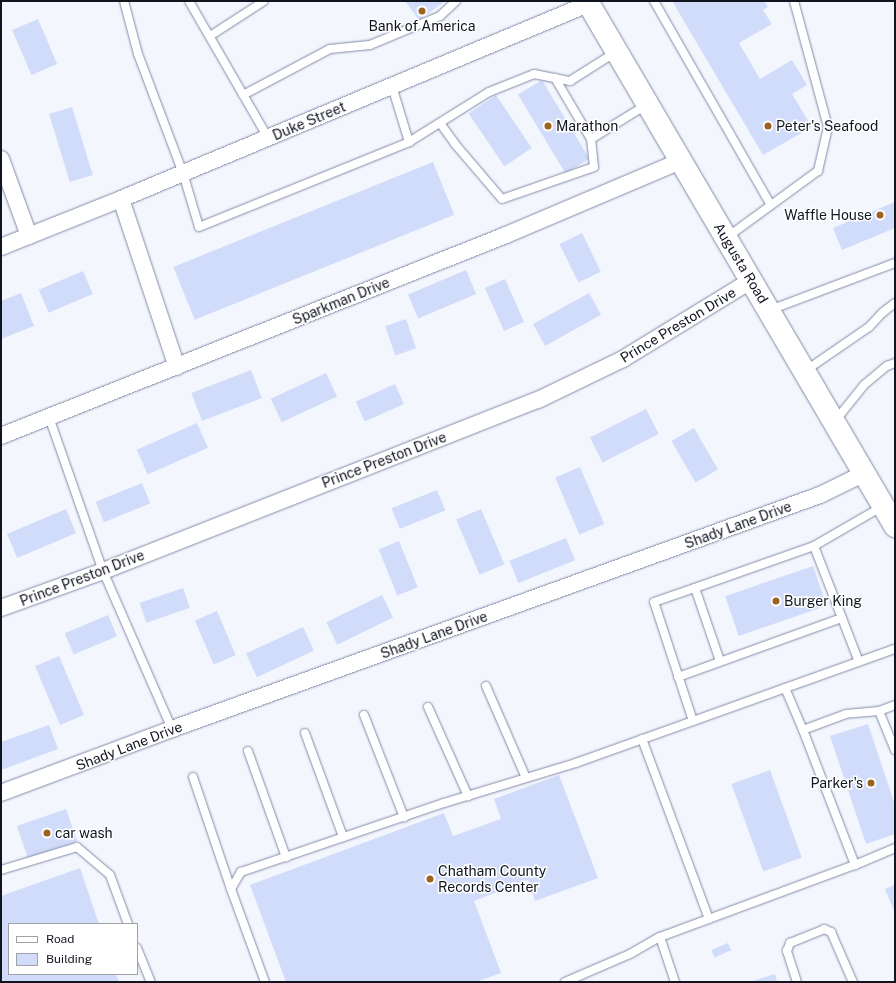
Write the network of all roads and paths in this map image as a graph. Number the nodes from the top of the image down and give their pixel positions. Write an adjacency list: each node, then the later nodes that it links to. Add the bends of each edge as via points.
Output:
1 (124, 1): 20 (lane, via 138,54)
2 (189, 1): 8 (lane)
3 (264, 1): 8 (lane)
4 (456, 1): 12 (lane, via 440,16 370,46 330,49)
5 (654, 1): 22 (lane)
6 (794, 1): 22 (lane, via 828,127 818,170)
7 (588, 3): 9 (highway, Augusta Road); 11 (street, Duke Street)
8 (210, 36): 12 (lane)
9 (616, 51): 10 (lane, via 570,81); 13 (highway, Augusta Road)
10 (555, 78): 14 (lane, via 534,74 490,92); 16 (lane)
11 (392, 86): 15 (street, Duke Street); 17 (lane)
12 (243, 95): 15 (lane)
13 (647, 104): 16 (lane); 19 (highway, Augusta Road)
14 (440, 123): 16 (lane, via 502,200 594,167); 17 (lane)
15 (268, 138): 20 (street, Duke Street)
16 (591, 139)
17 (410, 142): 20 (lane, via 199,227)
18 (1, 158): 23 (street)
19 (680, 161): 24 (highway, Augusta Road); 31 (street, Sparkman Drive, via 506,235)
20 (183, 173): 21 (street, Duke Street)
21 (121, 199): 23 (street, Duke Street); 31 (street)
22 (771, 205): 24 (lane)
23 (29, 236): 25 (street, Duke Street)
24 (726, 238): 27 (highway, Augusta Road)
25 (1, 247)
26 (895, 263): 29 (lane)
27 (752, 280): 29 (highway, Augusta Road); 40 (street, Prince Preston Drive, via 623,359 538,400)
28 (895, 304): 32 (lane, via 869,327)
29 (770, 310): 32 (highway, Augusta Road)
30 (895, 363): 34 (lane, via 887,366 864,385)
31 (177, 366): 33 (street, Sparkman Drive)
32 (805, 371): 34 (highway, Augusta Road)
33 (49, 417): 35 (street, Sparkman Drive); 40 (lane)
34 (834, 422): 36 (highway, Augusta Road)
35 (1, 436)
36 (865, 473): 37 (highway, Augusta Road); 55 (street, Shady Lane Drive, via 820,496)
37 (884, 506): 38 (highway, Augusta Road); 39 (lane)
38 (895, 526)
39 (814, 546): 41 (lane); 43 (lane)
40 (103, 571): 42 (street, Prince Preston Drive); 55 (lane)
41 (695, 588): 45 (lane); 47 (lane, via 654,602)
42 (1, 608)
43 (842, 618): 45 (lane); 46 (lane)
44 (895, 649): 46 (lane)
45 (720, 661): 47 (lane)
46 (860, 662): 49 (lane)
47 (678, 677): 54 (lane)
48 (486, 686): 62 (lane)
49 (785, 688): 54 (lane); 56 (lane)
50 (895, 705): 52 (lane)
51 (428, 707): 64 (lane)
52 (879, 711): 56 (lane, via 846,714); 59 (lane)
53 (364, 715): 65 (lane)
54 (693, 721): 58 (lane)
55 (172, 729): 63 (street, Shady Lane Drive)
56 (803, 730): 69 (lane)
57 (305, 733): 66 (lane)
58 (642, 739): 62 (lane); 72 (lane)
59 (895, 750)
60 (248, 751): 68 (lane)
61 (192, 777): 71 (lane)
62 (526, 778): 64 (lane)
63 (1, 793)
64 (468, 796): 65 (lane)
65 (404, 817): 66 (lane)
66 (343, 837): 68 (lane)
67 (895, 848): 69 (lane)
68 (286, 857): 71 (lane, via 241,872)
69 (855, 865): 72 (lane)
70 (1, 870): 73 (lane, via 77,847 110,875)
71 (231, 889): 77 (lane)
72 (709, 919): 74 (lane)
73 (128, 923)
74 (660, 936): 78 (lane, via 630,954); 79 (lane)
75 (138, 950): 76 (lane)
76 (151, 982)
77 (265, 982)
78 (565, 982)
79 (675, 982)
80 (797, 982): 81 (lane, via 787,951 790,943 824,929 831,932)
81 (853, 982)

